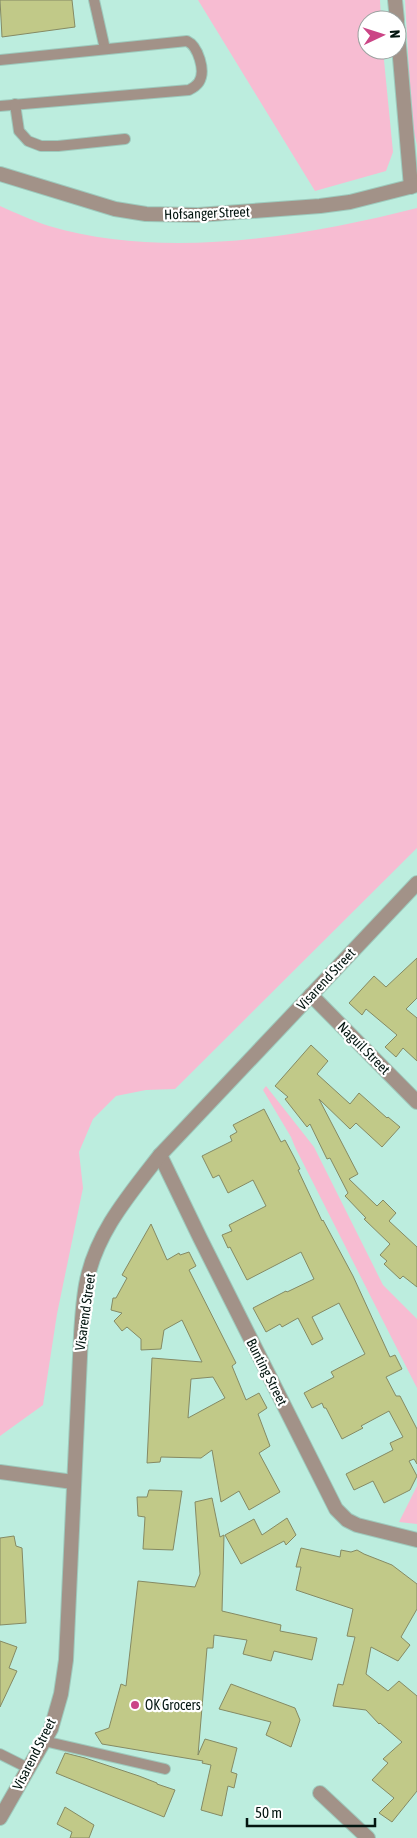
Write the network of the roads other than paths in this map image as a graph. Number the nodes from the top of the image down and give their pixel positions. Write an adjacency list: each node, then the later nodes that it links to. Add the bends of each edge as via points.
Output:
1 (94, 0): 2 (lane)
2 (105, 49): 3 (lane); 5 (lane, via 187,41 194,46 202,76 199,83 189,90)
3 (0, 60)
4 (401, 60): 9 (street)
5 (15, 104): 6 (lane); 7 (lane, via 19,131 28,141 42,146)
6 (0, 106)
7 (125, 139)
8 (0, 174): 9 (street, Hofsanger Street, via 115,209 146,214 198,215 320,206)
9 (414, 186)
10 (417, 883): 11 (street, Visarend Street)
11 (311, 995): 12 (street, Naguil Street); 13 (street, Visarend Street)
12 (417, 1102)
13 (160, 1155): 15 (street, Visarend Street, via 104,1232 86,1284); 16 (street, Bunting Street, via 336,1509 357,1525)
14 (0, 1472): 15 (street)
15 (73, 1482): 17 (street, Visarend Street, via 66,1660 61,1694)
16 (417, 1540)
17 (44, 1741): 19 (street, Visarend Street); 20 (lane)
18 (0, 1754): 19 (lane)
19 (28, 1768): 22 (street, Visarend Street)
20 (165, 1769)
21 (320, 1793): 23 (street)
22 (0, 1818)
23 (368, 1838)

